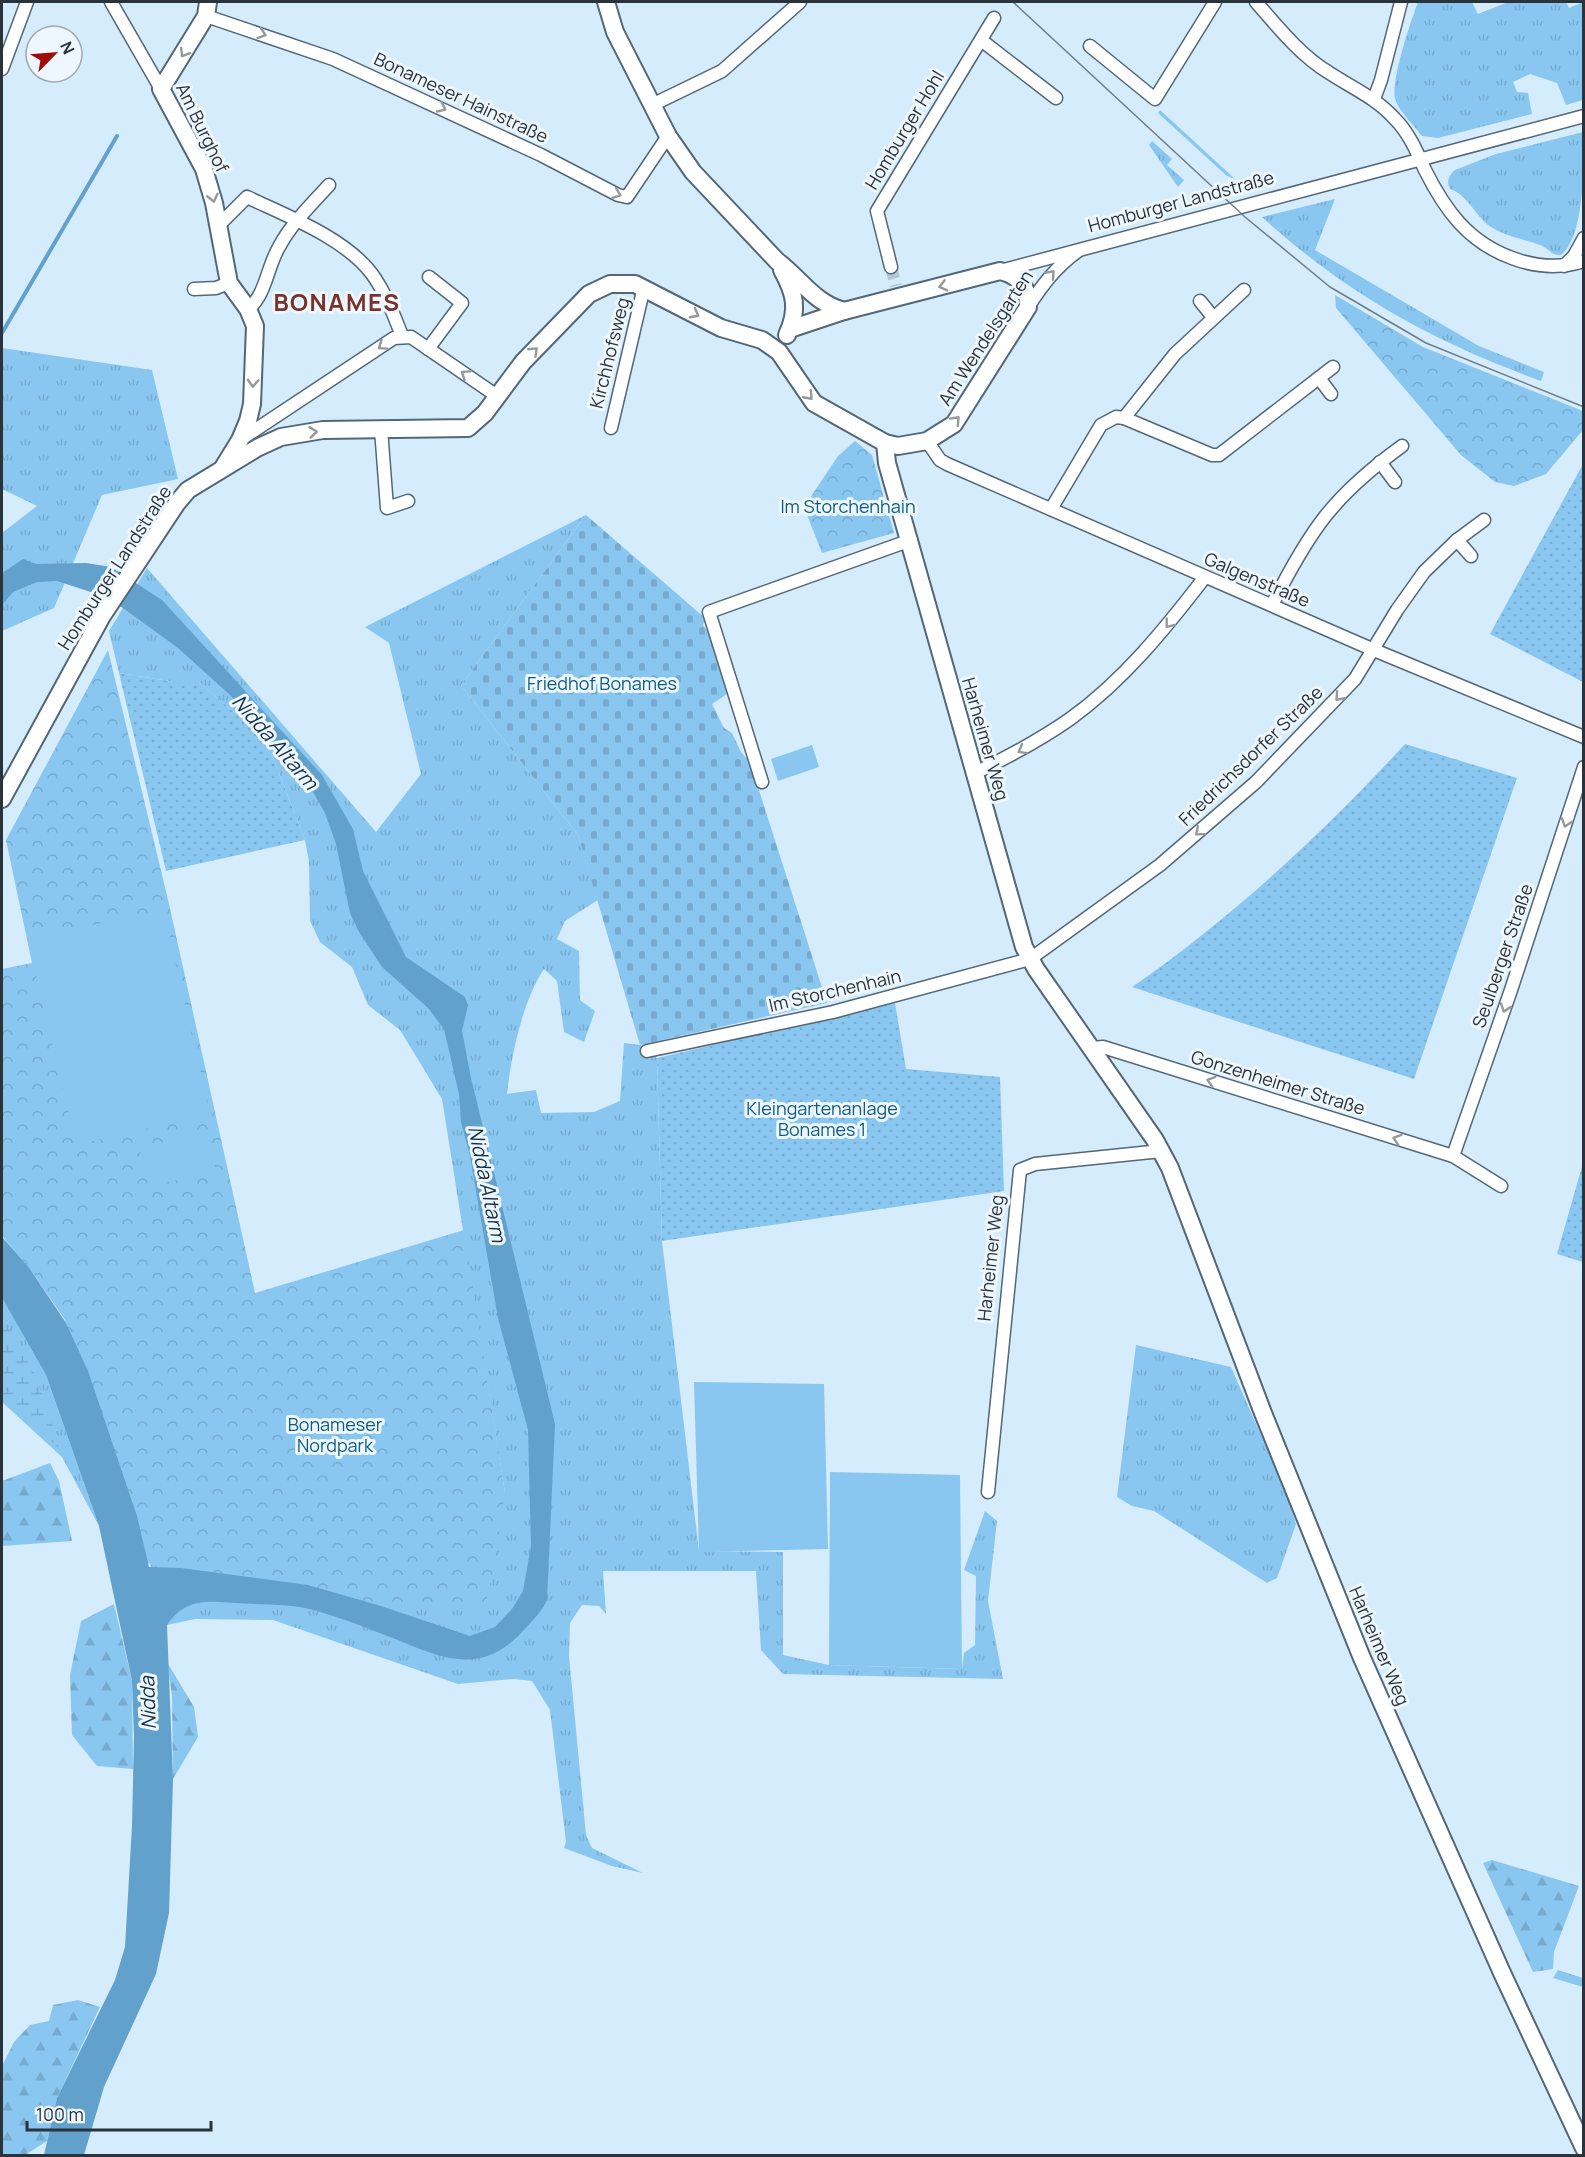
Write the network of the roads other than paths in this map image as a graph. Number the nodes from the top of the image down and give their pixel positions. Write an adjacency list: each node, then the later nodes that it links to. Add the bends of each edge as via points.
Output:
1 (27, 2): 12 (street)
2 (111, 2): 13 (street, Am Burghof)
3 (606, 2): 16 (street, via 615,32)
4 (801, 2): 16 (street, via 722,70)
5 (1215, 2): 11 (street, via 1155,99)
6 (1256, 2): 15 (street, via 1280,30 1326,71)
7 (1401, 2): 15 (street)
8 (207, 9): 13 (street, one-way to 13); 18 (street, Bonameser Hainstraße, one-way to 18, via 333,59 618,195 627,197)
9 (994, 18): 10 (street, Homburger Hohl)
10 (981, 40): 14 (street); 27 (street, Homburger Hohl, via 877,211)
11 (1090, 46)
12 (2, 69)
13 (161, 89): 22 (street, Am Burghof, one-way to 22, via 204,169)
14 (1056, 98)
15 (1374, 99): 19 (street, via 1405,130)
16 (652, 105): 18 (street)
17 (1584, 116): 19 (street, Homburger Landstraße)
18 (668, 136): 25 (street, via 693,172)
19 (1420, 159): 24 (street, Homburger Landstraße); 28 (street, via 1442,202 1475,239 1518,261)
20 (329, 185): 21 (street)
21 (296, 220): 22 (street, via 247,197); 37 (street, via 271,262 258,301); 41 (street, via 346,249 365,266 380,286)
22 (219, 225): 31 (street, Am Burghof)
23 (1584, 238): 28 (street)
24 (1082, 249): 29 (street, Homburger Landstraße); 36 (street, Am Wendelsgarten, one-way to 24, via 1060,264)
25 (777, 261): 38 (street, via 826,306); 40 (street, via 796,303)
26 (1584, 261): 28 (street)
27 (891, 267)
28 (1563, 267)
29 (1000, 271): 36 (street, via 1010,273 1022,283 1029,298); 38 (street, Homburger Landstraße, one-way to 38, via 897,292)
30 (429, 277): 42 (street, via 462,303)
31 (229, 283): 33 (street, via 206,290); 37 (street, Am Burghof)
32 (645, 287): 43 (street, one-way to 43, via 722,328 762,340); 47 (street, one-way to 32, via 523,362 589,294 609,284); 50 (street, Kirchhofsweg)
33 (194, 289)
34 (1244, 290): 39 (street)
35 (1200, 301): 39 (street)
36 (1028, 307): 54 (street, Am Wendelsgarten, one-way to 36, via 945,431 963,413)
37 (248, 309): 52 (street, Am Burghof, one-way to 52, via 255,326 253,382 248,421)
38 (844, 311): 40 (street, Homburger Landstraße)
39 (1213, 317): 48 (street, via 1175,354)
40 (790, 329): 43 (street)
41 (402, 336): 42 (street, via 411,337); 49 (street, Homburger Landstraße, one-way to 49)
42 (428, 349): 47 (street, one-way to 42)
43 (779, 352): 55 (street, one-way to 55, via 814,403)
44 (1333, 367): 45 (street)
45 (1319, 378): 46 (street); 48 (street, via 1219,455)
46 (1331, 394)
47 (497, 396): 51 (street, via 468,428)
48 (1124, 418): 62 (street, via 1116,417 1101,425)
49 (265, 424): 52 (street, Homburger Landstraße); 53 (street)
50 (611, 428)
51 (381, 429): 53 (street, one-way to 51, via 323,430); 61 (street, via 387,508)
52 (240, 441): 57 (street); 59 (street, Homburger Landstraße)
53 (273, 441): 57 (street)
54 (927, 441): 55 (street, Am Wendelsgarten, via 898,446); 62 (street, Galgenstraße, via 947,464)
55 (885, 443): 64 (street, Harheimer Weg, via 887,463)
56 (1402, 446): 58 (street)
57 (257, 448): 59 (street)
58 (1380, 462): 60 (street); 68 (street, via 1346,491 1315,527)
59 (222, 469): 74 (street, Homburger Landstraße, via 188,490 177,503 102,616)
60 (1395, 482)
61 (408, 501)
62 (1051, 509): 67 (street, Galgenstraße)
63 (1484, 520): 65 (street, Friedrichsdorfer Straße)
64 (911, 540): 72 (street, Harheimer Weg); 73 (street, via 709,612)
65 (1457, 540): 66 (street); 69 (street, Friedrichsdorfer Straße, via 1411,590)
66 (1471, 556)
67 (1205, 577): 68 (street, Galgenstraße); 72 (street, one-way to 72, via 1163,631 1084,708 1024,749)
68 (1272, 605): 69 (street, Galgenstraße)
69 (1374, 650): 70 (street, Galgenstraße); 75 (street, Friedrichsdorfer Straße, one-way to 75, via 1328,709 1233,802 1160,865)
70 (1584, 737)
71 (1584, 767): 79 (street, Seulberger Straße, one-way to 79)
72 (975, 773): 75 (street, Harheimer Weg)
73 (762, 782)
74 (2, 799)
75 (1030, 959): 76 (street, Harheimer Weg); 77 (street, Im Storchenhain, via 833,1012)
76 (1093, 1048): 78 (street, Harheimer Weg); 79 (street, Gonzenheimer Straße, one-way to 76, via 1103,1047)
77 (648, 1051)
78 (1161, 1151): 81 (street, Harheimer Weg, via 1035,1164 1020,1170); 82 (street, Harheimer Weg, via 1362,1658)
79 (1453, 1156): 80 (street, Gonzenheimer Straße)
80 (1502, 1186)
81 (988, 1492)
82 (1584, 2148)

